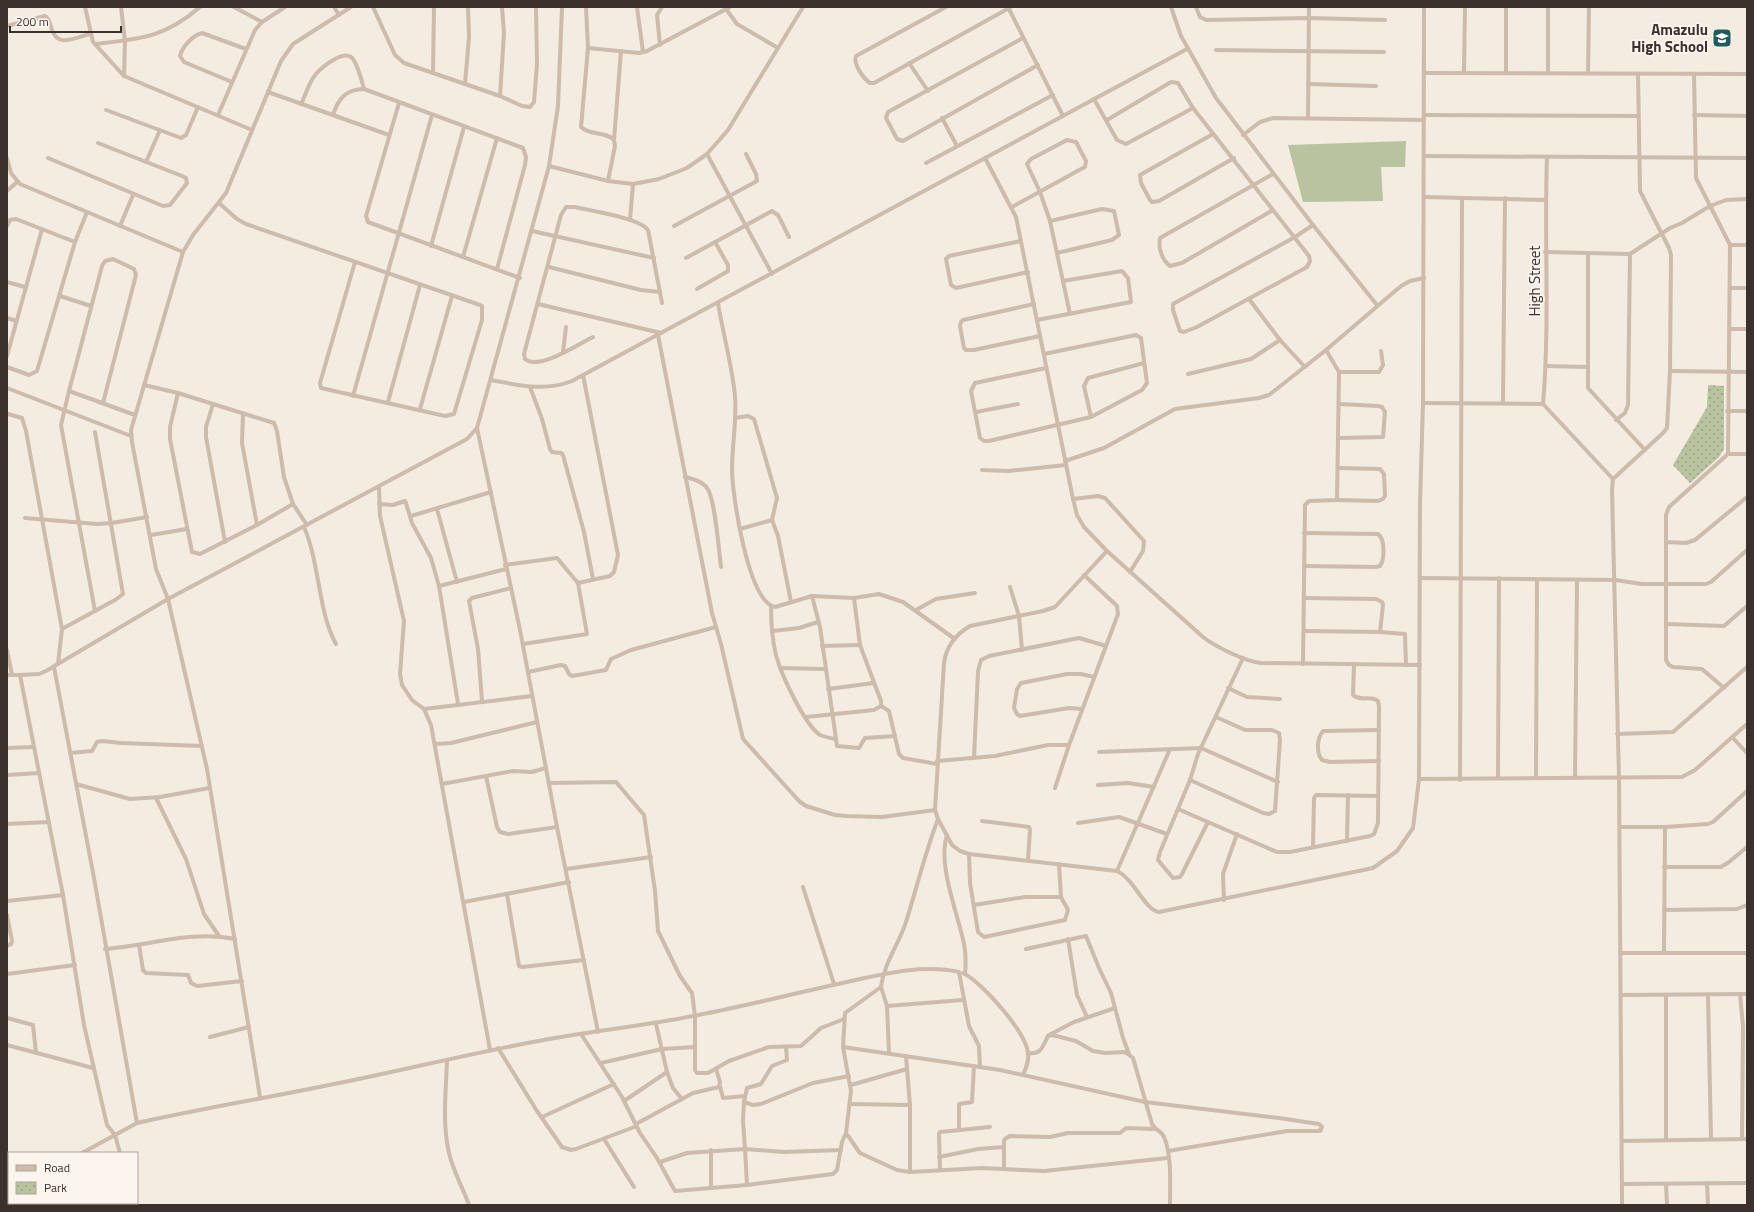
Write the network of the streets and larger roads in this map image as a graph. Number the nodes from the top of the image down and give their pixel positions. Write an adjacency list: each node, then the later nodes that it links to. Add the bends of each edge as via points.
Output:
1 (85, 7): 2 (street); 35 (street)
2 (91, 7)
3 (121, 7): 37 (street)
4 (200, 7): 37 (street, via 166,31)
5 (234, 7): 33 (street)
6 (285, 7): 33 (street)
7 (334, 7): 30 (street)
8 (351, 7): 30 (street)
9 (374, 7): 52 (street, via 398,58 404,63)
10 (434, 7): 52 (street)
11 (468, 7): 62 (street, via 469,37)
12 (502, 7): 69 (street, via 504,33)
13 (536, 7): 69 (street, via 537,64 534,102 530,107 522,106)
14 (562, 7): 110 (street, via 558,106)
15 (586, 7): 40 (street)
16 (637, 7): 47 (street)
17 (662, 7): 39 (street, via 657,15)
18 (803, 7): 41 (street)
19 (946, 7): 49 (street, via 856,56 855,60 866,81 872,84)
20 (1009, 7): 36 (street); 49 (street)
21 (1171, 7): 43 (street)
22 (1196, 7): 31 (street, via 1200,17 1206,20)
23 (1309, 7): 31 (street)
24 (1424, 7): 53 (street)
25 (1465, 7): 51 (street)
26 (1506, 7): 54 (street)
27 (1548, 7): 55 (street)
28 (1589, 7): 56 (street)
29 (728, 8): 39 (street); 41 (street, via 737,24)
30 (339, 15): 67 (street, via 293,44 281,61)
31 (1309, 18): 32 (street); 46 (street)
32 (1385, 20)
33 (262, 22): 42 (street)
34 (7, 26): 35 (street, via 44,16 58,40 64,41)
35 (90, 34): 38 (street)
36 (1023, 38): 50 (street); 66 (street)
37 (125, 41): 38 (street); 60 (street)
38 (94, 44): 60 (street)
39 (660, 45): 47 (street)
40 (588, 48): 45 (street); 94 (street, via 582,127)
41 (778, 48): 97 (street, via 728,130)
42 (246, 49): 61 (street); 61 (street, via 202,33 193,37 181,50 180,56 184,62)
43 (1188, 49): 70 (street); 92 (street, via 1216,98)
44 (1216, 50): 46 (street)
45 (621, 51): 47 (street); 94 (street)
46 (1308, 51): 48 (street); 63 (street)
47 (643, 52)
48 (1384, 52)
49 (909, 63): 66 (street)
50 (1038, 65): 68 (street); 83 (street)
51 (1464, 72): 53 (street); 54 (street)
52 (433, 73): 62 (street)
53 (1424, 73): 85 (street)
54 (1506, 73): 55 (street)
55 (1548, 73): 56 (street)
56 (1588, 73): 57 (street)
57 (1638, 74): 58 (street); 81 (street)
58 (1694, 74): 59 (street); 78 (street)
59 (1747, 74)
60 (124, 76): 73 (street)
61 (232, 82): 76 (street)
62 (465, 84): 69 (street)
63 (1308, 84): 64 (street); 84 (street)
64 (1376, 86)
65 (364, 89): 71 (street); 72 (street, via 352,57 340,56 315,76); 77 (street, via 346,94)
66 (928, 91): 83 (street, via 888,112 886,118 897,139 903,141)
67 (268, 92): 72 (street); 89 (street)
68 (1053, 95): 80 (street); 96 (street)
69 (500, 96)
70 (1094, 99): 80 (street); 86 (street)
71 (399, 103): 79 (street); 91 (street)
72 (301, 104): 77 (street)
73 (198, 107): 76 (street); 88 (street, via 185,136 176,137)
74 (1193, 108): 86 (street, via 1126,144 1118,140); 86 (street, via 1181,87 1175,82); 90 (street)
75 (106, 110): 88 (street)
76 (218, 115): 89 (street)
77 (333, 115): 91 (street)
78 (1694, 115): 82 (street); 101 (street)
79 (432, 116): 87 (street); 139 (street)
80 (1063, 116): 104 (street)
81 (1638, 116): 85 (street); 106 (street)
82 (1747, 116)
83 (942, 118): 96 (street)
84 (1308, 118): 85 (street); 92 (street, via 1268,119)
85 (1424, 118): 99 (street)
86 (1107, 120)
87 (464, 127): 93 (street); 149 (street)
88 (160, 130): 108 (street)
89 (252, 130): 125 (street, via 228,188)
90 (1213, 134): 105 (street); 105 (street, via 1140,175 1150,200 1159,201)
91 (389, 135): 139 (street, via 366,219 370,224)
92 (1243, 135): 111 (street)
93 (497, 138): 155 (street); 160 (street, via 523,148 526,157)
94 (614, 140): 112 (street)
95 (98, 143): 108 (street)
96 (957, 146): 109 (street)
97 (707, 154): 114 (street, via 674,174); 119 (street)
98 (746, 154): 119 (street, via 757,181)
99 (1424, 156): 100 (street); 120 (street)
100 (1547, 157): 106 (street); 124 (street, High Street)
101 (1695, 157): 106 (street); 107 (street); 126 (street, via 1697,182)
102 (7, 158): 113 (street, via 11,173)
103 (48, 158): 118 (street)
104 (985, 158): 127 (street); 163 (street)
105 (1234, 158): 115 (street)
106 (1639, 158): 140 (street, via 1640,191)
107 (1747, 158)
108 (146, 162): 118 (street, via 186,178 187,183 168,206 161,206)
109 (926, 163)
110 (549, 166): 112 (street); 138 (street)
111 (1273, 174): 115 (street); 133 (street)
112 (608, 181): 114 (street)
113 (17, 182): 116 (street); 129 (street)
114 (633, 184): 130 (street)
115 (1255, 185): 128 (street); 128 (street, via 1160,238 1164,262 1170,266 1182,263)
116 (7, 191)
117 (1040, 192): 117 (street, via 1085,167 1086,161 1074,140 1067,140 1028,161 1027,167); 127 (street); 131 (street)
118 (133, 195): 135 (street)
119 (730, 196): 132 (street); 136 (street)
120 (1424, 197): 121 (street); 165 (street)
121 (1462, 198): 122 (street); 221 (street)
122 (1505, 198): 124 (street); 222 (street)
123 (1747, 199): 126 (street, via 1726,200)
124 (1545, 200): 151 (street, High Street)
125 (219, 203): 150 (street, via 193,235); 158 (street, via 246,224)
126 (1710, 206): 140 (street); 147 (street)
127 (1012, 207): 144 (street)
128 (1273, 210): 143 (street)
129 (87, 212): 135 (street); 145 (street)
130 (630, 220): 141 (street, via 566,207 561,215); 156 (street, via 642,224 648,230)
131 (1050, 221): 152 (street); 152 (street, via 1109,209 1114,211 1120,232 1119,236 1112,240)
132 (745, 225): 142 (street, via 772,211 778,215); 146 (street); 163 (street)
133 (1313, 225): 143 (street); 181 (street)
134 (7, 226): 137 (street, via 13,218)
135 (120, 226): 150 (street)
136 (674, 226)
137 (42, 229): 145 (street); 169 (street)
138 (532, 231): 141 (street); 164 (street)
139 (398, 234): 149 (street); 162 (street)
140 (1662, 234): 154 (street); 205 (street, via 1671,255)
141 (556, 236): 156 (street); 159 (street)
142 (788, 237)
143 (1295, 237): 176 (street, via 1309,256 1309,264); 176 (street, via 1177,301 1173,304 1173,310 1180,331 1184,332)
144 (1021, 241): 161 (street); 161 (street, via 949,256 946,264 951,285 956,288)
145 (75, 242): 174 (street)
146 (715, 242): 157 (street); 172 (street, via 728,265 728,271)
147 (1730, 245): 148 (street); 170 (street)
148 (1747, 245)
149 (431, 246): 155 (street)
150 (183, 252): 212 (street)
151 (1545, 252): 153 (street); 201 (street, High Street)
152 (1057, 253): 166 (street)
153 (1588, 253): 154 (street); 203 (street)
154 (1630, 254): 237 (street, via 1628,405 1625,412)
155 (463, 257): 160 (street)
156 (654, 258): 173 (street)
157 (686, 258)
158 (355, 262): 162 (street); 217 (street, via 320,385 322,389)
159 (548, 267): 173 (street, via 641,290); 179 (street)
160 (497, 269): 164 (street)
161 (1028, 272): 180 (street)
162 (388, 273): 168 (street); 217 (street)
163 (772, 274): 178 (street)
164 (520, 278): 211 (street)
165 (1424, 278): 181 (street, via 1410,281); 220 (street)
166 (1063, 281): 183 (street); 183 (street, via 1118,271 1125,273 1128,278 1131,300 1129,304)
167 (7, 282): 169 (street)
168 (420, 285): 175 (street); 218 (street)
169 (25, 287): 186 (street)
170 (1730, 288): 171 (street); 188 (street)
171 (1747, 288)
172 (697, 289)
173 (660, 292): 177 (street)
174 (60, 296): 182 (street); 202 (street, via 37,371 29,375)
175 (452, 296): 227 (street); 227 (street, via 482,306 482,320 454,414 445,416)
176 (1249, 299): 193 (street)
177 (662, 303)
178 (718, 303): 190 (street); 236 (street, via 734,394)
179 (538, 304): 190 (street); 196 (street, via 524,354 525,359 538,363)
180 (1034, 304): 185 (street); 191 (street, via 963,320 960,326 964,348 974,350)
181 (1377, 305): 194 (street)
182 (91, 306): 215 (street); 219 (street, via 105,261 113,259 134,269 136,277)
183 (1070, 314): 185 (street)
184 (7, 318): 186 (street)
185 (1037, 320): 191 (street)
186 (16, 321): 198 (street)
187 (566, 327): 196 (street)
188 (1730, 329): 189 (street); 207 (street)
189 (1747, 329)
190 (659, 334): 210 (street); 249 (street)
191 (1040, 336): 197 (street)
192 (593, 337): 196 (street)
193 (1280, 340): 200 (street); 209 (street, via 1251,359)
194 (1326, 350): 200 (street); 206 (street)
195 (1380, 351): 206 (street, via 1383,365 1379,372)
196 (563, 352)
197 (1044, 354): 199 (street, via 1132,334 1141,338); 204 (street)
198 (7, 356)
199 (1144, 363): 235 (street, via 1147,383 1145,388); 235 (street, via 1088,378 1084,386)
200 (1305, 366): 246 (street, via 1264,397 1174,409 1104,448)
201 (1546, 366): 203 (street); 226 (street, High Street)
202 (7, 367)
203 (1587, 367): 237 (street, via 1589,392)
204 (1046, 368): 231 (street, via 974,383 971,391); 238 (street)
205 (1670, 371): 207 (street); 243 (street, via 1667,428)
206 (1339, 372): 225 (street)
207 (1728, 372): 208 (street); 229 (street)
208 (1747, 372)
209 (1188, 374)
210 (583, 375): 213 (street, via 562,385); 284 (street, via 618,555 612,575)
211 (490, 380): 213 (street); 239 (street)
212 (144, 385): 216 (street); 234 (street)
213 (530, 387): 284 (street, via 550,449 563,455 584,532)
214 (7, 388): 228 (street)
215 (68, 391): 219 (street); 228 (street)
216 (178, 393): 223 (street); 268 (street, via 170,427 170,439)
217 (353, 396): 218 (street)
218 (388, 402): 227 (street)
219 (103, 403): 234 (street)
220 (1423, 403): 221 (street); 281 (street)
221 (1461, 403): 222 (street); 282 (street)
222 (1503, 403): 226 (street)
223 (213, 404): 233 (street); 272 (street, via 206,427 206,437)
224 (1018, 404): 231 (street)
225 (1339, 404): 242 (street); 242 (street, via 1378,406 1385,412 1383,437)
226 (1543, 404): 250 (street)
227 (420, 409)
228 (64, 410): 241 (street); 264 (street, via 61,431)
229 (1727, 411): 230 (street); 244 (street)
230 (1747, 411)
231 (976, 412): 238 (street, via 980,438 984,441)
232 (8, 414): 262 (street, via 20,416 24,422)
233 (243, 414): 256 (street, via 267,420 276,426 284,477); 266 (street, via 242,443)
234 (136, 416): 241 (street)
235 (1090, 417): 238 (street)
236 (734, 418): 263 (street, via 748,416 754,419 777,498); 269 (street, via 733,490)
237 (1616, 420): 243 (street)
238 (1058, 426): 246 (street)
239 (477, 428): 251 (street, via 467,439); 252 (street)
240 (95, 432): 265 (street)
241 (131, 436): 260 (street)
242 (1339, 438): 247 (street)
243 (1645, 450): 250 (street)
244 (1728, 454): 245 (street); 273 (street, via 1669,508 1666,515)
245 (1747, 454)
246 (1066, 463): 248 (street, via 1008,471); 254 (street)
247 (1338, 468): 255 (street); 255 (street, via 1380,469 1384,474 1385,496 1378,501)
248 (982, 470)
249 (685, 477): 278 (street, via 695,480 709,490); 307 (street)
250 (1613, 479): 287 (street)
251 (379, 487): 257 (street); 267 (street)
252 (491, 492): 258 (street); 277 (street)
253 (1747, 497): 273 (street, via 1695,540 1686,543)
254 (1073, 499): 275 (street, via 1079,520); 279 (street, via 1098,496 1105,498 1144,541 1143,551)
255 (1338, 500): 270 (street, via 1306,502)
256 (292, 504): 266 (street); 267 (street)
257 (379, 504): 259 (street, via 393,505 405,501); 343 (street, via 404,621 400,674 402,685 412,700)
258 (437, 509): 259 (street); 288 (street)
259 (412, 516): 291 (street, via 416,530 431,558)
260 (146, 517): 265 (street); 271 (street)
261 (25, 518): 262 (street)
262 (43, 519): 264 (street); 308 (street)
263 (772, 520): 269 (street); 299 (street, via 778,536)
264 (78, 522): 265 (street); 303 (street)
265 (112, 523): 303 (street, via 123,594)
266 (257, 525): 272 (street)
267 (306, 526): 298 (street); 313 (street, via 326,617)
268 (187, 529): 271 (street); 272 (street, via 191,550 195,554)
269 (740, 529): 300 (street, via 749,567 760,593)
270 (1304, 533): 276 (street); 276 (street, via 1378,534 1383,541 1380,566)
271 (151, 535): 298 (street, via 158,576)
272 (225, 542)
273 (1666, 542): 290 (street)
274 (1747, 550): 290 (street, via 1708,584)
275 (1107, 551): 279 (street); 280 (street)
276 (1304, 566): 297 (street)
277 (506, 567): 288 (street); 289 (street, via 557,558); 293 (street)
278 (721, 567)
279 (1130, 572): 320 (street, via 1208,640)
280 (1084, 575): 304 (street, via 1055,607); 317 (street, via 1118,609)
281 (1420, 578): 282 (street); 325 (street)
282 (1460, 578): 283 (street); 378 (street)
283 (1499, 578): 285 (street); 372 (street)
284 (593, 579): 289 (street)
285 (1537, 580): 286 (street); 373 (street)
286 (1577, 580): 287 (street); 374 (street)
287 (1614, 580): 290 (street); 351 (street)
288 (457, 582): 291 (street)
289 (578, 583): 314 (street, via 587,634)
290 (1665, 585): 306 (street)
291 (439, 586): 341 (street)
292 (1010, 587): 304 (street)
293 (511, 588): 314 (street); 340 (street, via 469,601 478,649)
294 (975, 593): 302 (street, via 936,598)
295 (812, 596): 296 (street); 299 (street); 305 (street)
296 (854, 598): 302 (street, via 879,594 898,600); 315 (street)
297 (1304, 598): 310 (street); 311 (street, via 1380,600 1383,605)
298 (168, 599): 321 (street); 357 (street)
299 (791, 602): 300 (street)
300 (771, 606): 309 (street)
301 (1747, 606): 306 (street, via 1724,626)
302 (916, 610): 312 (street)
303 (94, 611): 308 (street)
304 (1019, 616): 312 (street, via 970,626 961,631); 319 (street)
305 (818, 622): 309 (street, via 799,628); 316 (street)
306 (1667, 624): 336 (street, via 1665,657 1669,665 1705,671)
307 (716, 627): 330 (street, via 627,652 611,660 603,671 572,676 565,666 561,665); 392 (street, via 743,739 799,801 806,806 846,816 882,816)
308 (62, 629): 321 (street)
309 (772, 631): 328 (street)
310 (1304, 631): 311 (street); 322 (street)
311 (1380, 632): 324 (street, via 1405,634)
312 (955, 639): 367 (street, via 946,653)
313 (336, 644)
314 (523, 644): 330 (street)
315 (860, 644): 316 (street); 334 (street)
316 (822, 646): 329 (street)
317 (1106, 646): 319 (street, via 1079,638); 333 (street)
318 (7, 650): 332 (street)
319 (1022, 650): 365 (street, via 989,656 979,664)
320 (1243, 658): 322 (street, via 1261,663); 335 (street)
321 (58, 664): 326 (street)
322 (1303, 664): 323 (street)
323 (1354, 664): 324 (street); 350 (street, via 1353,695 1378,701)
324 (1406, 664): 325 (street)
325 (1420, 665): 376 (street)
326 (54, 667): 331 (street, via 39,674); 363 (street)
327 (1747, 667): 336 (street)
328 (780, 668): 329 (street); 346 (street, via 792,695)
329 (825, 669): 337 (street)
330 (528, 672): 338 (street)
331 (20, 674): 332 (street); 358 (street)
332 (9, 675)
333 (1094, 677): 344 (street); 344 (street, via 1067,674 1026,681 1018,685 1014,708 1020,716 1069,708)
334 (874, 682): 337 (street); 342 (street)
335 (1228, 688): 339 (street, via 1247,697); 347 (street)
336 (1724, 688): 351 (street, via 1673,732)
337 (828, 689): 345 (street)
338 (532, 696): 340 (street); 348 (street)
339 (1280, 699)
340 (482, 701): 341 (street)
341 (458, 704): 343 (street)
342 (881, 706): 345 (street, via 874,710); 352 (street, via 889,711)
343 (424, 709): 355 (street, via 430,721)
344 (1082, 709): 356 (street)
345 (832, 713): 346 (street); 354 (street)
346 (806, 717): 354 (street, via 817,732)
347 (1216, 718): 360 (street); 379 (street, via 1245,730 1272,730 1278,733)
348 (537, 722): 355 (street, via 451,743); 368 (street)
349 (1747, 724): 353 (street)
350 (1379, 730): 366 (street); 366 (street, via 1323,731 1318,752 1322,760 1330,762)
351 (1618, 734): 375 (street)
352 (895, 736): 354 (street, via 865,738 859,748 839,747); 367 (street, via 899,754 903,758)
353 (1732, 737): 364 (street); 375 (street, via 1695,770 1682,777)
354 (835, 739)
355 (435, 744): 382 (street)
356 (1069, 745): 365 (street, via 1048,745); 386 (street)
357 (202, 746): 363 (street, via 121,744 102,741 97,742 92,751); 385 (street)
358 (34, 747): 359 (street); 369 (street)
359 (7, 748)
360 (1201, 748): 361 (street); 377 (street); 379 (street)
361 (1170, 750): 362 (street); 384 (street)
362 (1099, 752)
363 (70, 753): 381 (street)
364 (1747, 753)
365 (974, 758): 367 (street)
366 (1379, 761): 389 (street)
367 (937, 763): 392 (street)
368 (546, 768): 371 (street, via 532,772 513,771); 380 (street)
369 (39, 773): 370 (street); 395 (street)
370 (7, 775)
371 (486, 776): 382 (street); 401 (street, via 500,832 508,834)
372 (1498, 778): 373 (street); 378 (street)
373 (1536, 778): 374 (street)
374 (1574, 778): 375 (street)
375 (1619, 778): 400 (street)
376 (1419, 779): 378 (street); 421 (street, via 1413,828 1401,847 1380,864 1373,868)
377 (1190, 780): 379 (street, via 1269,814 1276,808); 391 (street)
378 (1460, 780)
379 (1278, 782)
380 (549, 783): 401 (street); 410 (street, via 618,784 644,815)
381 (76, 784): 390 (street, via 121,798); 433 (street)
382 (442, 784): 423 (street)
383 (1098, 785): 384 (street, via 1128,783)
384 (1154, 787): 398 (street)
385 (209, 788): 390 (street); 429 (street)
386 (1055, 788)
387 (1747, 791): 402 (street, via 1713,822)
388 (1348, 796): 389 (street); 406 (street); 407 (street, via 1320,795 1314,798)
389 (1378, 796): 406 (street, via 1378,823 1374,834)
390 (156, 798): 428 (street, via 186,859 204,914)
391 (1178, 809): 396 (street); 403 (street)
392 (935, 810): 393 (street)
393 (938, 819): 405 (street); 442 (street, via 922,862 906,922)
394 (982, 821): 411 (street, via 1029,827)
395 (49, 822): 399 (street); 419 (street)
396 (1208, 822): 403 (street, via 1180,877 1174,878 1170,875 1158,860); 404 (street)
397 (1078, 823): 398 (street, via 1113,817)
398 (1138, 823): 403 (street); 415 (street)
399 (7, 824)
400 (1620, 826): 402 (street); 435 (street)
401 (556, 827): 414 (street)
402 (1665, 827): 413 (street)
403 (1167, 834)
404 (1238, 834): 407 (street, via 1277,852); 421 (street, via 1223,874)
405 (947, 835): 409 (street, via 955,849); 443 (street, via 944,853 964,942)
406 (1346, 841): 407 (street)
407 (1313, 847)
408 (1747, 847): 413 (street, via 1720,867)
409 (969, 854): 411 (street); 424 (street)
410 (651, 857): 414 (street); 455 (street, via 658,931 680,976 690,988)
411 (1028, 860): 412 (street)
412 (1059, 864): 415 (street); 420 (street)
413 (1664, 867): 426 (street)
414 (566, 869): 416 (street)
415 (1116, 871): 421 (street, via 1126,876 1150,908 1156,912)
416 (569, 882): 418 (street); 438 (street)
417 (803, 887): 445 (street)
418 (508, 894): 423 (street); 438 (street, via 519,966)
419 (62, 895): 422 (street); 439 (street)
420 (1061, 897): 424 (street, via 1025,897); 424 (street, via 1068,910 1065,920 988,937 981,936 978,932)
421 (1224, 900)
422 (7, 901)
423 (464, 902): 472 (street)
424 (974, 905)
425 (1747, 905): 426 (street, via 1737,909)
426 (1664, 910): 436 (street)
427 (7, 915): 432 (street, via 12,940)
428 (219, 936): 429 (street); 431 (street, via 167,939)
429 (235, 939): 444 (street)
430 (1068, 939): 434 (street); 454 (street, via 1087,936); 456 (street, via 1077,995)
431 (140, 945): 433 (street); 444 (street, via 143,970 146,973 188,975 192,985 197,986)
432 (7, 946)
433 (105, 949): 500 (street)
434 (1026, 949)
435 (1622, 953): 436 (street); 449 (street)
436 (1664, 953): 437 (street)
437 (1747, 953)
438 (584, 960): 462 (street)
439 (75, 965): 441 (street); 482 (street)
440 (959, 972): 442 (street, via 916,970); 443 (street); 452 (street)
441 (7, 974)
442 (882, 974): 445 (street); 446 (street)
443 (965, 974): 475 (street, via 1008,1015)
444 (242, 980): 461 (street)
445 (834, 984): 455 (street)
446 (881, 987): 453 (street); 458 (street, via 848,1009)
447 (1740, 994): 448 (street); 451 (street); 460 (street)
448 (1747, 994)
449 (1621, 995): 450 (street); 512 (street)
450 (1666, 995): 451 (street); 511 (street)
451 (1708, 995): 508 (street)
452 (963, 1000): 453 (street); 481 (street, via 969,1026 979,1046)
453 (887, 1006): 474 (street)
454 (1115, 1008): 456 (street); 476 (street)
455 (695, 1016): 459 (street); 468 (street)
456 (1087, 1017): 464 (street)
457 (7, 1018): 473 (street, via 33,1025)
458 (844, 1019): 467 (street, via 821,1028 801,1046); 469 (street)
459 (656, 1024): 462 (street); 471 (street)
460 (1745, 1026): 509 (street)
461 (249, 1027): 465 (street); 492 (street)
462 (598, 1032): 463 (street)
463 (581, 1034): 470 (street); 479 (street)
464 (1048, 1036): 475 (street, via 1041,1050 1034,1054); 476 (street, via 1056,1035 1076,1041 1100,1053 1120,1051)
465 (210, 1037)
466 (7, 1045): 473 (street)
467 (786, 1046): 483 (street, via 769,1047 729,1061); 491 (street, via 787,1060 772,1066 761,1084 748,1088)
468 (695, 1047): 471 (street); 483 (street, via 697,1073 705,1074)
469 (843, 1047): 474 (street); 487 (street)
470 (498, 1048): 472 (street); 499 (street)
471 (662, 1049): 479 (street); 485 (street)
472 (490, 1050): 478 (street)
473 (36, 1053): 482 (street)
474 (889, 1053): 477 (street)
475 (1028, 1053): 486 (street)
476 (1130, 1054): 496 (street, via 1135,1063)
477 (906, 1056): 480 (street); 484 (street)
478 (447, 1060): 492 (street); 533 (street, via 447,1145)
479 (601, 1064): 488 (street)
480 (974, 1066): 481 (street); 504 (street, via 972,1102 959,1104)
481 (980, 1067): 486 (street)
482 (93, 1068): 506 (street, via 107,1125)
483 (716, 1069): 490 (street)
484 (907, 1069): 489 (street); 498 (street)
485 (667, 1072): 493 (street, via 673,1088); 494 (street)
486 (1023, 1075): 496 (street)
487 (849, 1076): 489 (street); 495 (street, via 812,1083 761,1104)
488 (614, 1084): 494 (street); 499 (street)
489 (851, 1085): 497 (street)
490 (720, 1086): 491 (street, via 723,1098); 493 (street, via 698,1091)
491 (745, 1096): 495 (street)
492 (260, 1097): 500 (street)
493 (682, 1099): 501 (street)
494 (624, 1101): 501 (street)
495 (744, 1102): 514 (street, via 742,1110)
496 (1145, 1102): 503 (street); 517 (street, via 1279,1118 1319,1124 1322,1127 1320,1131 1287,1131)
497 (850, 1104): 498 (street); 505 (street)
498 (910, 1105): 525 (street)
499 (542, 1117): 507 (street, via 566,1149 576,1149)
500 (137, 1123): 506 (street)
501 (636, 1125): 507 (street); 522 (street)
502 (990, 1127): 504 (street)
503 (1155, 1129): 513 (street, via 1126,1128 1120,1133 1068,1133 1050,1137 1010,1136 1005,1139); 517 (street, via 1164,1136)
504 (959, 1130): 520 (street, via 942,1131 939,1134)
505 (846, 1133): 516 (street); 525 (street, via 860,1153 897,1170)
506 (115, 1135): 518 (street); 519 (street)
507 (604, 1139): 531 (street)
508 (1711, 1139): 509 (street); 511 (street)
509 (1742, 1139): 510 (street)
510 (1747, 1139)
511 (1666, 1140): 512 (street)
512 (1622, 1141): 528 (street)
513 (1004, 1147): 520 (street); 523 (street)
514 (745, 1149): 515 (street); 516 (street, via 784,1152); 530 (street)
515 (711, 1150): 522 (street, via 683,1154); 532 (street)
516 (841, 1150): 530 (street, via 834,1174)
517 (1168, 1151): 521 (street)
518 (84, 1152)
519 (120, 1152)
520 (939, 1157): 524 (street)
521 (1168, 1158): 523 (street, via 1044,1171); 534 (street)
522 (660, 1162): 532 (street, via 675,1191)
523 (1004, 1168): 524 (street)
524 (940, 1170): 525 (street)
525 (910, 1172)
526 (1707, 1183): 527 (street); 529 (street); 537 (street)
527 (1747, 1183)
528 (1622, 1184): 529 (street); 535 (street)
529 (1666, 1184): 536 (street)
530 (747, 1185): 532 (street)
531 (634, 1188)
532 (710, 1188)
533 (469, 1205)
534 (1170, 1205)
535 (1622, 1205)
536 (1666, 1205)
537 (1708, 1205)

